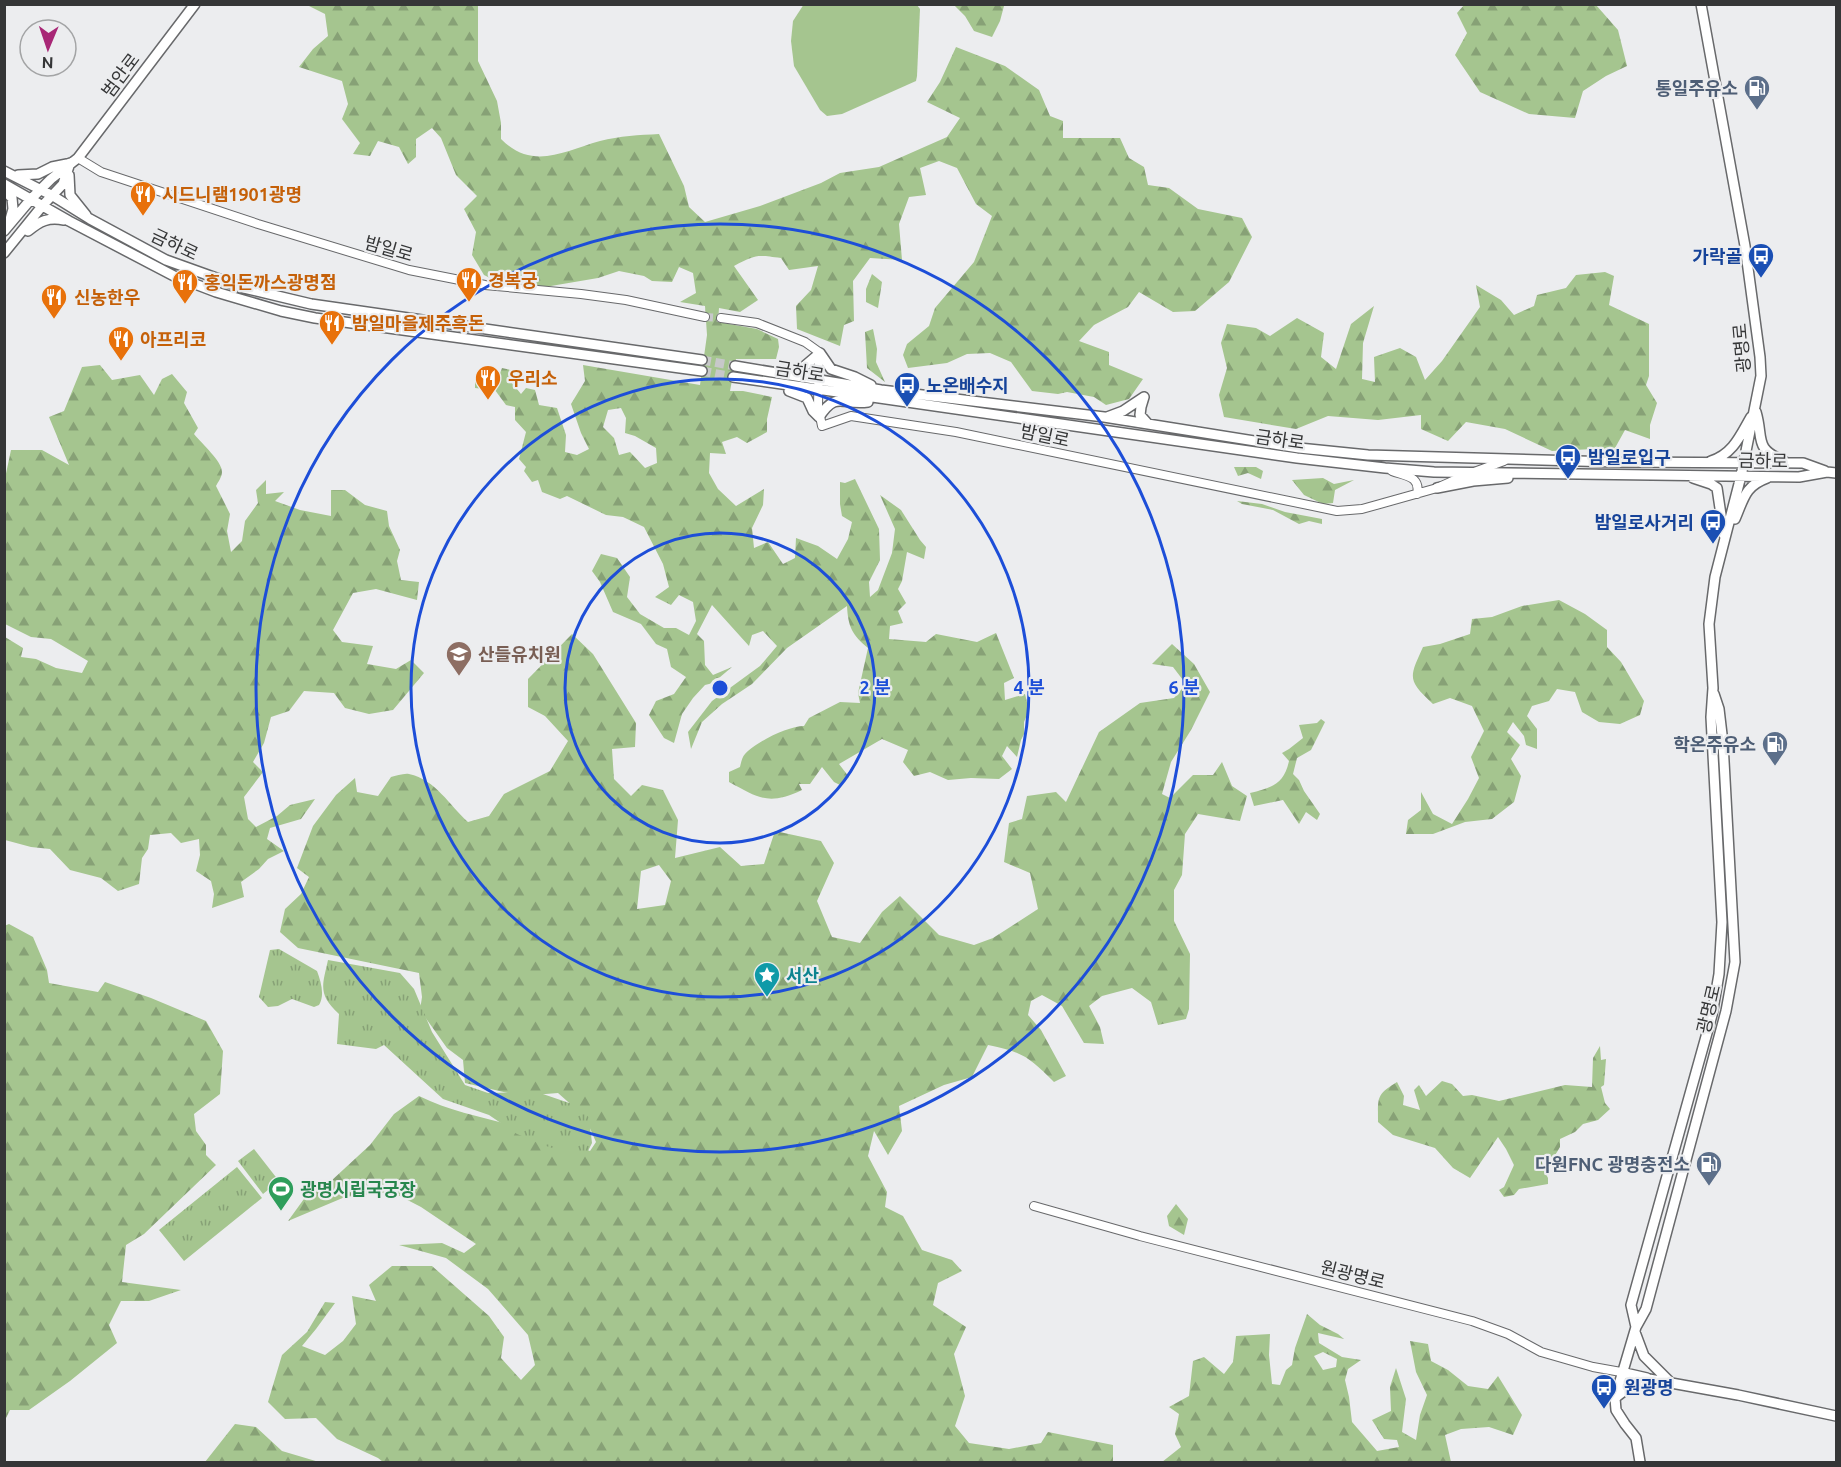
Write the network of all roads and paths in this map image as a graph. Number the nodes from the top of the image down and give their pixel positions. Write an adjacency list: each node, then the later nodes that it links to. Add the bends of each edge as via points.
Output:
1 (195, 4): 3 (main road, 범안로)
2 (1701, 4): 28 (main road, 광명로, via 1761,357)
3 (74, 160): 4 (main road, via 34,175); 6 (main road, 범안로); 8 (main road, 범안로); 11 (main road, via 68,184 70,195); 16 (street, 밤일로, via 258,224 409,270 485,285 615,299)
4 (8, 173): 6 (main road, 금하로)
5 (4, 184): 9 (main road, 금하로)
6 (41, 189): 8 (main road, 금하로); 9 (main road, 범안로)
7 (4, 190): 13 (main road, via 13,204)
8 (53, 196): 10 (main road, 범안로); 11 (main road, 금하로)
9 (31, 199): 10 (main road, 금하로); 13 (main road, 범안로)
10 (43, 205): 12 (main road, 금하로); 14 (main road, 범안로)
11 (90, 219): 19 (main road, 금하로, via 184,268 311,304)
12 (69, 221): 14 (main road, via 45,219); 21 (main road, 금하로, via 174,276 281,311)
13 (6, 230)
14 (14, 242): 15 (main road, 범안로)
15 (4, 253)
16 (705, 317)
17 (722, 318): 18 (street, via 757,322 805,342)
18 (820, 353): 22 (main road); 24 (street); 27 (main road, via 831,369 855,377)
19 (702, 360)
20 (735, 366): 22 (main road, 금하로)
21 (702, 371)
22 (794, 375): 24 (main road, 금하로)
23 (733, 378): 25 (main road, 금하로)
24 (820, 380): 26 (street); 27 (main road, 금하로)
25 (764, 382): 26 (main road, 금하로); 29 (main road, via 804,396)
26 (819, 391): 27 (main road, 금하로); 29 (street)
27 (882, 395): 29 (main road, via 861,403 835,401); 30 (main road, 금하로); 36 (main road, 금하로, via 1297,459)
28 (1755, 410): 33 (main road, via 1730,451); 34 (main road, 광명로); 35 (main road, via 1766,452)
29 (819, 417): 44 (street, 밤일로, via 822,426 851,416 956,432 1337,511 1362,509)
30 (1104, 417): 31 (main road, 금하로); 31 (main road, via 1119,413 1144,397 1140,415)
31 (1148, 424): 32 (main road, 금하로, via 1368,455)
32 (1510, 458): 33 (main road, 금하로); 38 (street, 밤일로)
33 (1701, 463): 34 (main road, 금하로)
34 (1744, 463): 35 (main road, 금하로); 41 (main road, 광명로)
35 (1790, 463): 37 (main road, 금하로)
36 (1385, 468): 38 (main road, 금하로); 44 (street, via 1412,478 1418,484)
37 (1832, 472): 42 (main road, 금하로)
38 (1471, 473): 39 (main road, 금하로); 43 (street, 밤일로)
39 (1540, 473): 40 (main road, 금하로); 43 (main road)
40 (1685, 475): 41 (main road, 금하로); 45 (main road, via 1717,488)
41 (1741, 476): 42 (main road, 금하로); 45 (main road, 광명로)
42 (1774, 476): 45 (main road, via 1755,482 1748,489)
43 (1437, 488): 44 (street, 밤일로)
44 (1417, 494)
45 (1724, 543): 46 (main road, 광명로, via 1708,624)
46 (1713, 688): 48 (main road, 광명로, via 1711,717 1722,922 1719,974 1712,1015 1631,1305); 48 (main road, 광명로, via 1723,743 1735,962 1646,1309)
47 (1034, 1206): 49 (street, 원광명로, via 1472,1321 1541,1352)
48 (1635, 1329): 49 (main road, 광명로); 50 (main road, via 1644,1356)
49 (1622, 1372): 50 (main road, 원광명로); 51 (main road, 광명로)
50 (1666, 1381): 51 (main road, via 1632,1383); 52 (main road, 원광명로)
51 (1615, 1398): 53 (main road, via 1616,1410 1636,1438)
52 (1836, 1416)
53 (1640, 1462)

